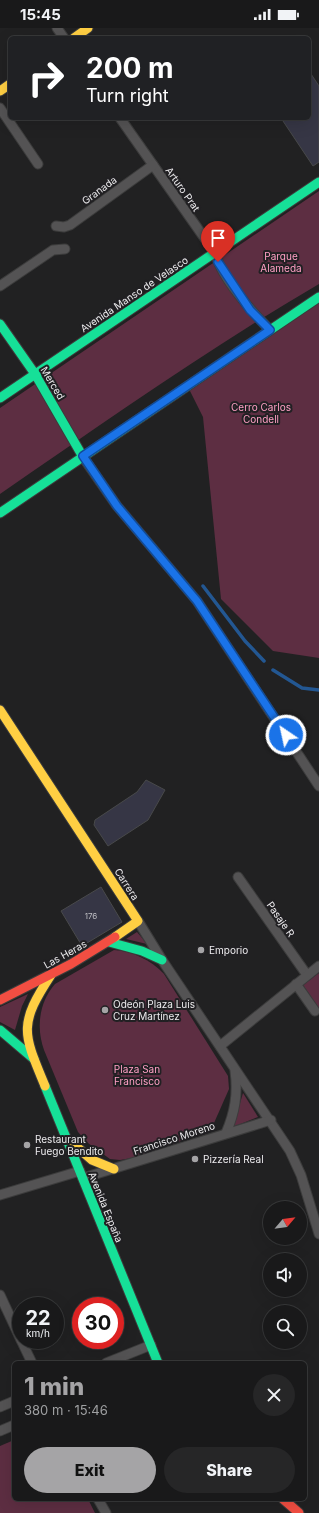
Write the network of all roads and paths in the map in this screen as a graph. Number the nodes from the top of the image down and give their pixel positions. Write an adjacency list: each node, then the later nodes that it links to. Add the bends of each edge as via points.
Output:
1 (88, 28): 2 (main road)
2 (77, 36)
3 (0, 108): 4 (street)
4 (8, 120)
5 (8, 120): 7 (street)
6 (121, 120): 8 (street, Arturo Prat)
7 (38, 164)
8 (153, 165): 10 (street, Granada, via 70,225); 12 (street, Arturo Prat)
9 (319, 182): 12 (main road, Avenida Manso de Velasco)
10 (56, 226)
11 (65, 249): 13 (street, via 53,250)
12 (215, 253): 16 (street, Arturo Prat, via 218,262 250,310); 17 (main road, Avenida Manso de Velasco)
13 (0, 286)
14 (319, 297): 16 (main road)
15 (0, 324): 17 (main road, Merced)
16 (270, 330): 19 (main road)
17 (36, 374): 18 (main road, Avenida Manso de Velasco); 19 (main road, Merced)
18 (0, 398)
19 (83, 456): 20 (main road); 22 (street, via 117,506 197,601)
20 (0, 513)
21 (0, 710): 24 (main road, Carrera)
22 (319, 786)
23 (238, 877): 29 (street, Pasaje R)
24 (138, 921): 25 (main road, Las Heras); 26 (street, Carrera)
25 (109, 942): 26 (main road, via 142,951); 28 (main road, Las Heras)
26 (162, 960): 34 (street, Carrera)
27 (319, 966): 29 (street)
28 (51, 975): 31 (main road, Las Heras); 35 (main road, Avenida España, via 32,1005 28,1018 27,1031)
29 (308, 975): 30 (street)
30 (296, 984): 32 (street); 34 (street)
31 (0, 1000)
32 (315, 1011)
33 (0, 1030): 35 (main road, Avenida España)
34 (220, 1046): 36 (street, Carrera)
35 (34, 1059): 39 (main road, Avenida España)
36 (235, 1069): 37 (street, Carrera); 38 (street, Carrera, via 237,1100)
37 (272, 1120): 38 (street, Francisco Moreno); 43 (street, Carrera, via 297,1164)
38 (226, 1133): 40 (street, Francisco Moreno)
39 (67, 1139): 40 (main road, via 92,1160); 41 (main road, Avenida España)
40 (114, 1169): 41 (street, Francisco Moreno)
41 (81, 1174): 42 (street, Francisco Moreno); 47 (main road, Avenida España)
42 (0, 1195)
43 (317, 1219): 44 (street, Carrera)
44 (319, 1234)
45 (0, 1295): 46 (street)
46 (12, 1321)
47 (151, 1345): 50 (street); 51 (main road, Avenida España)
48 (25, 1349): 49 (street)
49 (31, 1361)
50 (111, 1361)
51 (157, 1361)
52 (12, 1402): 53 (street)
53 (0, 1407)
54 (12, 1426): 55 (street)
55 (0, 1431)
56 (99, 1501): 58 (street)
57 (285, 1501): 59 (main road)
58 (106, 1513)
59 (299, 1513)

